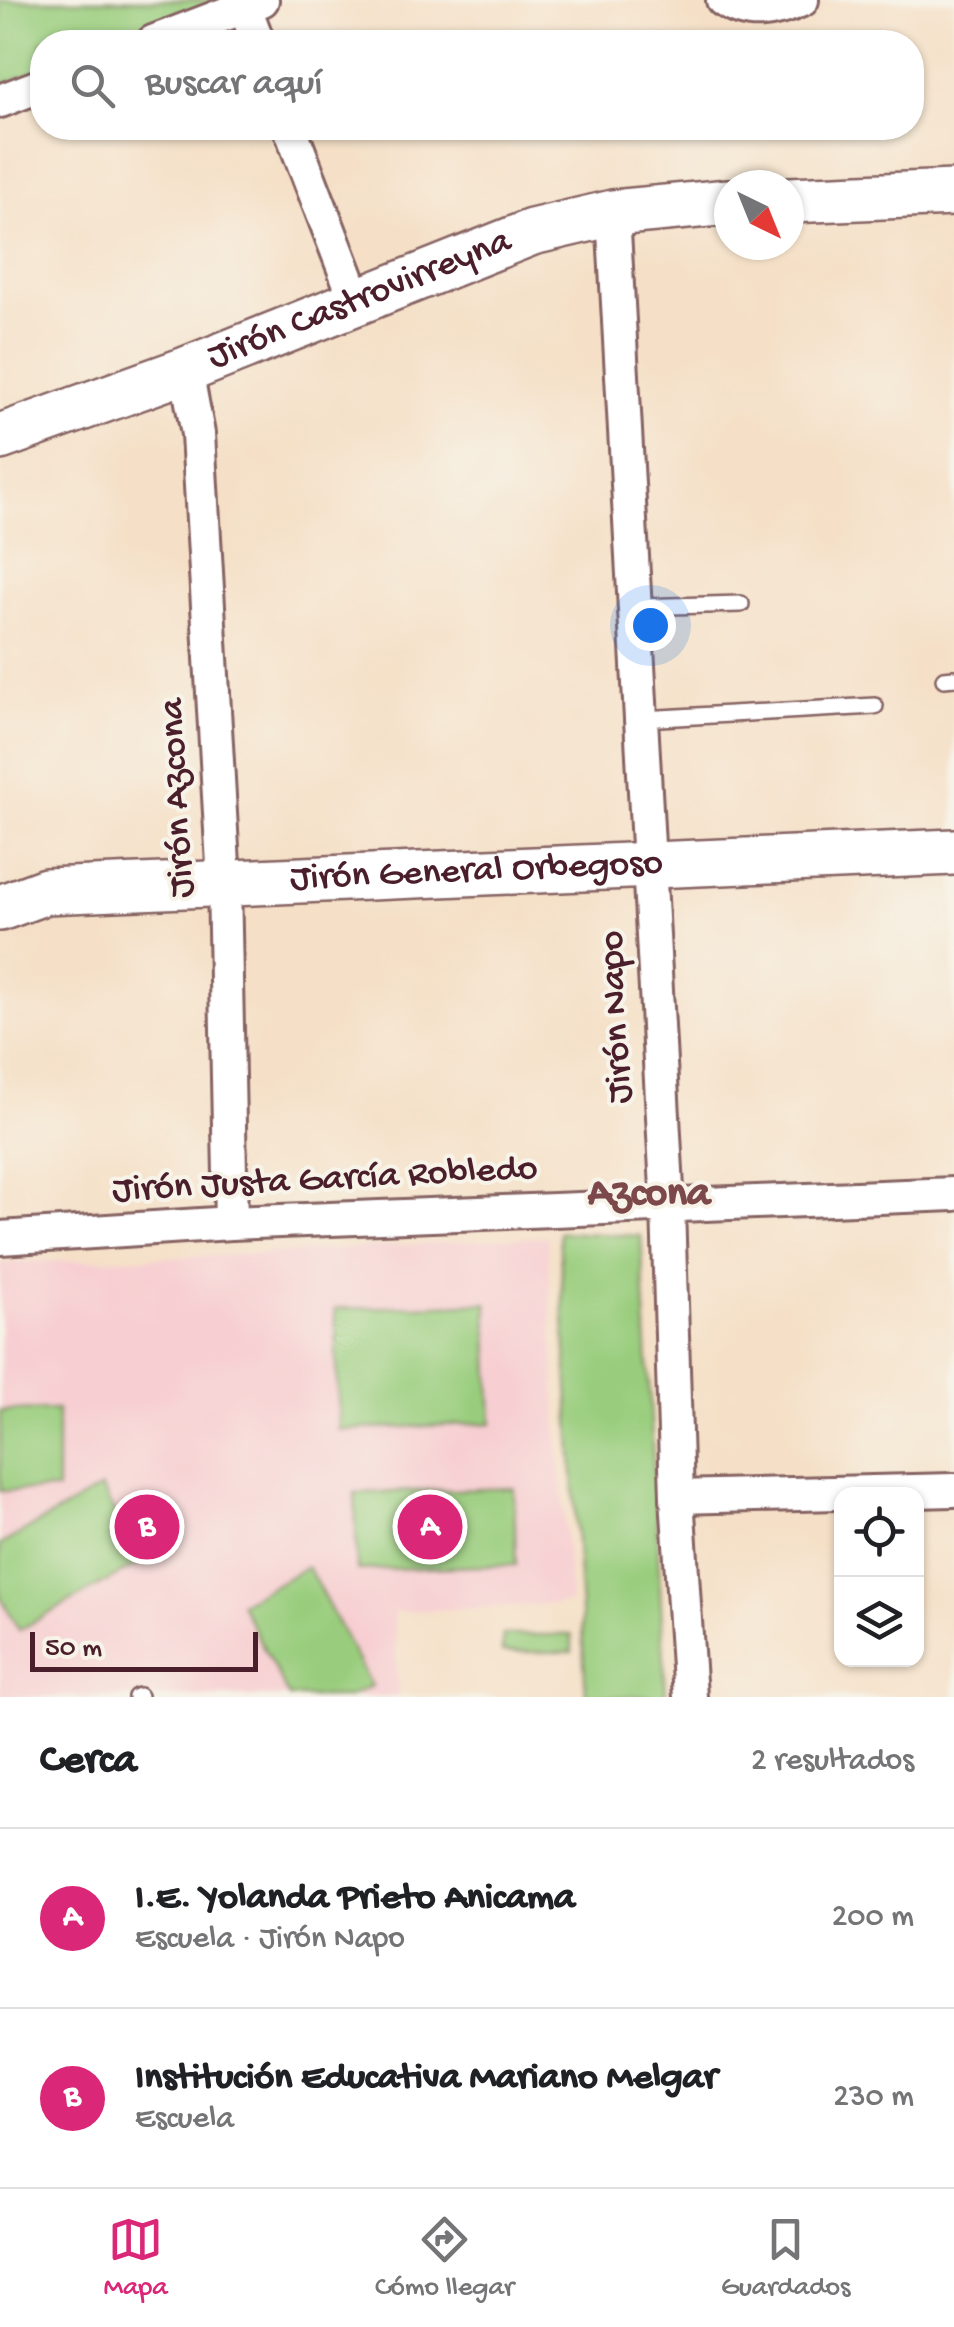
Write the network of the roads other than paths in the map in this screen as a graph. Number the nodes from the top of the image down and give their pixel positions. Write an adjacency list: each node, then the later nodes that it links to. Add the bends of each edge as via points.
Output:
1 (723, 0): 2 (street, via 758,13)
2 (802, 0)
3 (249, 2): 4 (street); 5 (street)
4 (181, 30)
5 (255, 30)
6 (30, 89): 7 (street)
7 (0, 101)
8 (295, 140): 13 (street)
9 (954, 193): 10 (street)
10 (804, 199)
11 (714, 203): 12 (street, Jirón Castrovirreyna)
12 (613, 212): 13 (street, Jirón Castrovirreyna, via 532,232); 17 (street, Jirón Napo)
13 (356, 300): 14 (street, Jirón Castrovirreyna)
14 (186, 370): 15 (street, Jirón Castrovirreyna); 22 (street, Jirón Azcona, via 198,434)
15 (0, 437)
16 (742, 604): 17 (lane)
17 (636, 607): 19 (street, Jirón Napo)
18 (875, 706): 19 (lane)
19 (642, 719): 21 (street, Jirón Napo)
20 (954, 852): 21 (street, Jirón General Orbegoso)
21 (650, 866): 22 (street, Jirón General Orbegoso); 25 (street, Jirón Napo)
22 (224, 882): 23 (street, Jirón General Orbegoso, via 46,892); 26 (street, Jirón Azcona)
23 (0, 908)
24 (954, 1194): 25 (street, Jirón Justa García Robledo)
25 (668, 1207): 26 (street, Jirón Justa García Robledo); 31 (street, Jirón Napo)
26 (232, 1223): 27 (street, Jirón Justa García Robledo)
27 (0, 1238)
28 (954, 1490): 29 (street)
29 (924, 1491)
30 (834, 1494): 31 (street)
31 (677, 1496): 32 (street, Jirón Napo)
32 (690, 1697)

